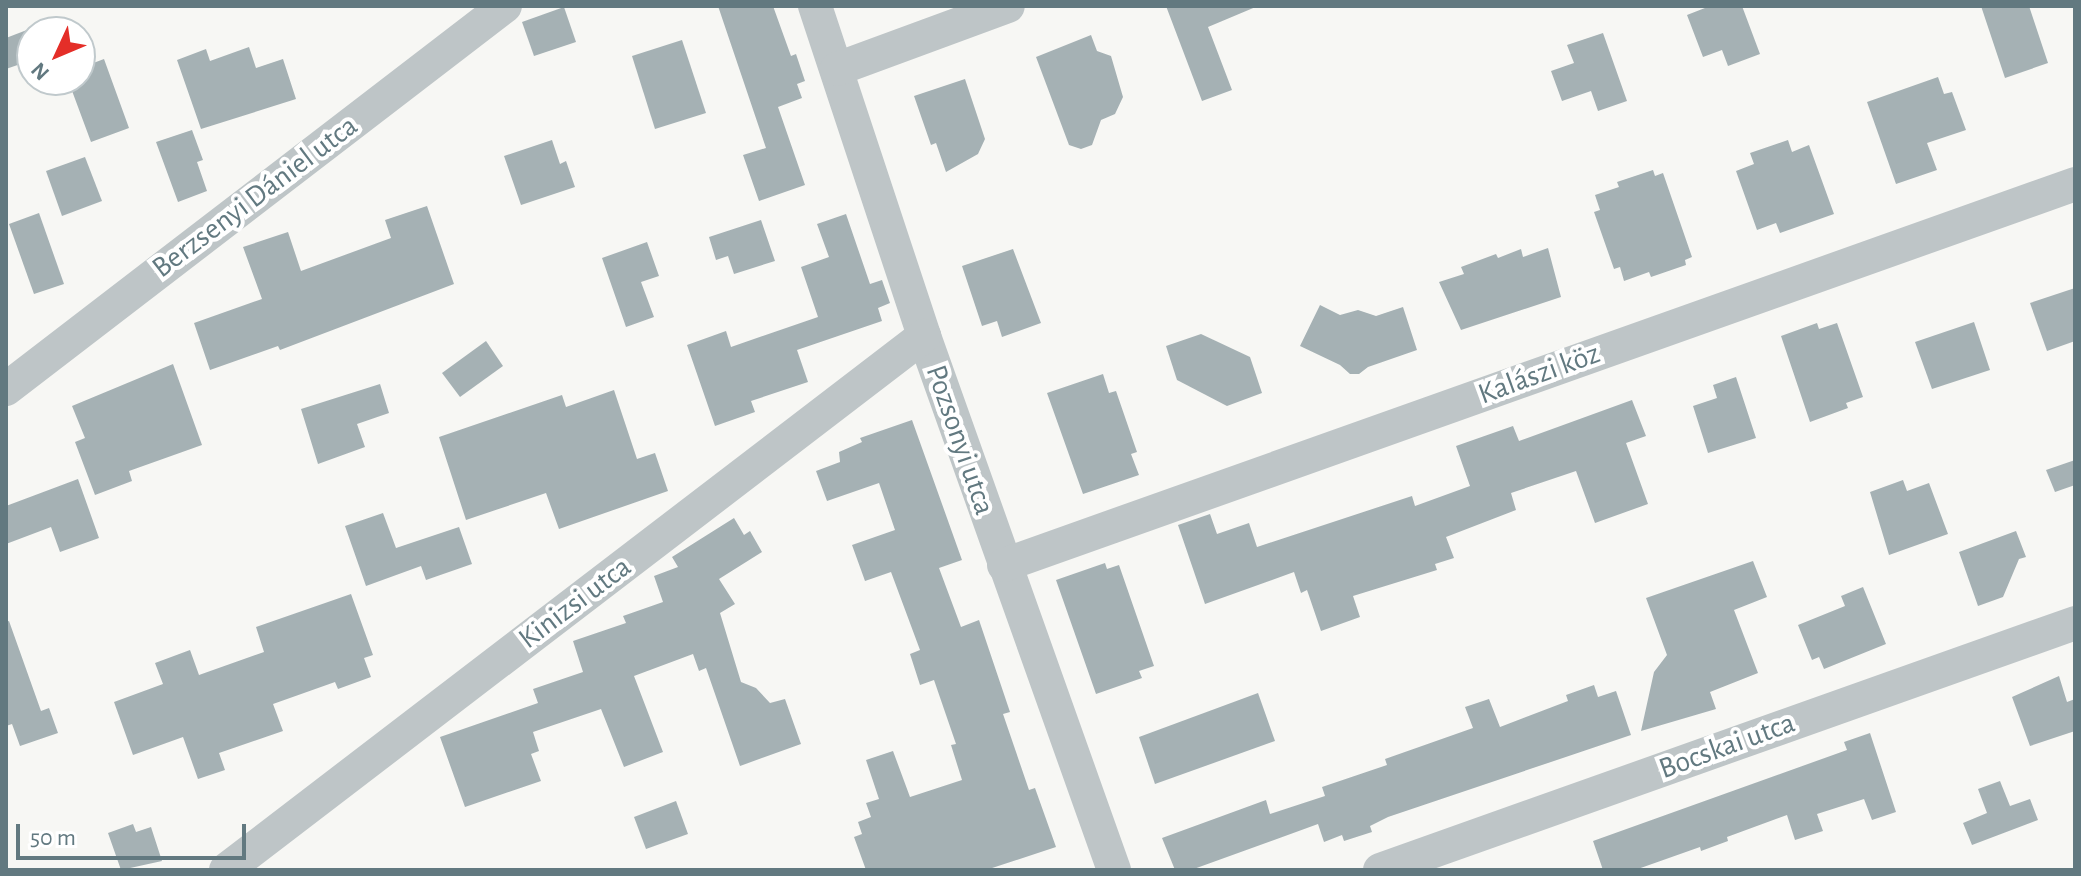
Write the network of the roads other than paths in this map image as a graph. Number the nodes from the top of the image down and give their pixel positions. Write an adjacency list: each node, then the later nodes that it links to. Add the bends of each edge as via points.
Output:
1 (505, 6): 7 (street, Berzsenyi Dániel utca)
2 (815, 6): 4 (street, Pozsonyi utca)
3 (1008, 6): 4 (street)
4 (837, 69): 6 (street, Pozsonyi utca)
5 (2075, 184): 8 (street, Kalászi köz)
6 (924, 336): 8 (street, Pozsonyi utca); 10 (street, Kinizsi utca)
7 (6, 389)
8 (1004, 565): 11 (street, Pozsonyi utca)
9 (2075, 623): 12 (street, Bocskai utca)
10 (226, 870)
11 (1114, 870)
12 (1380, 870)

